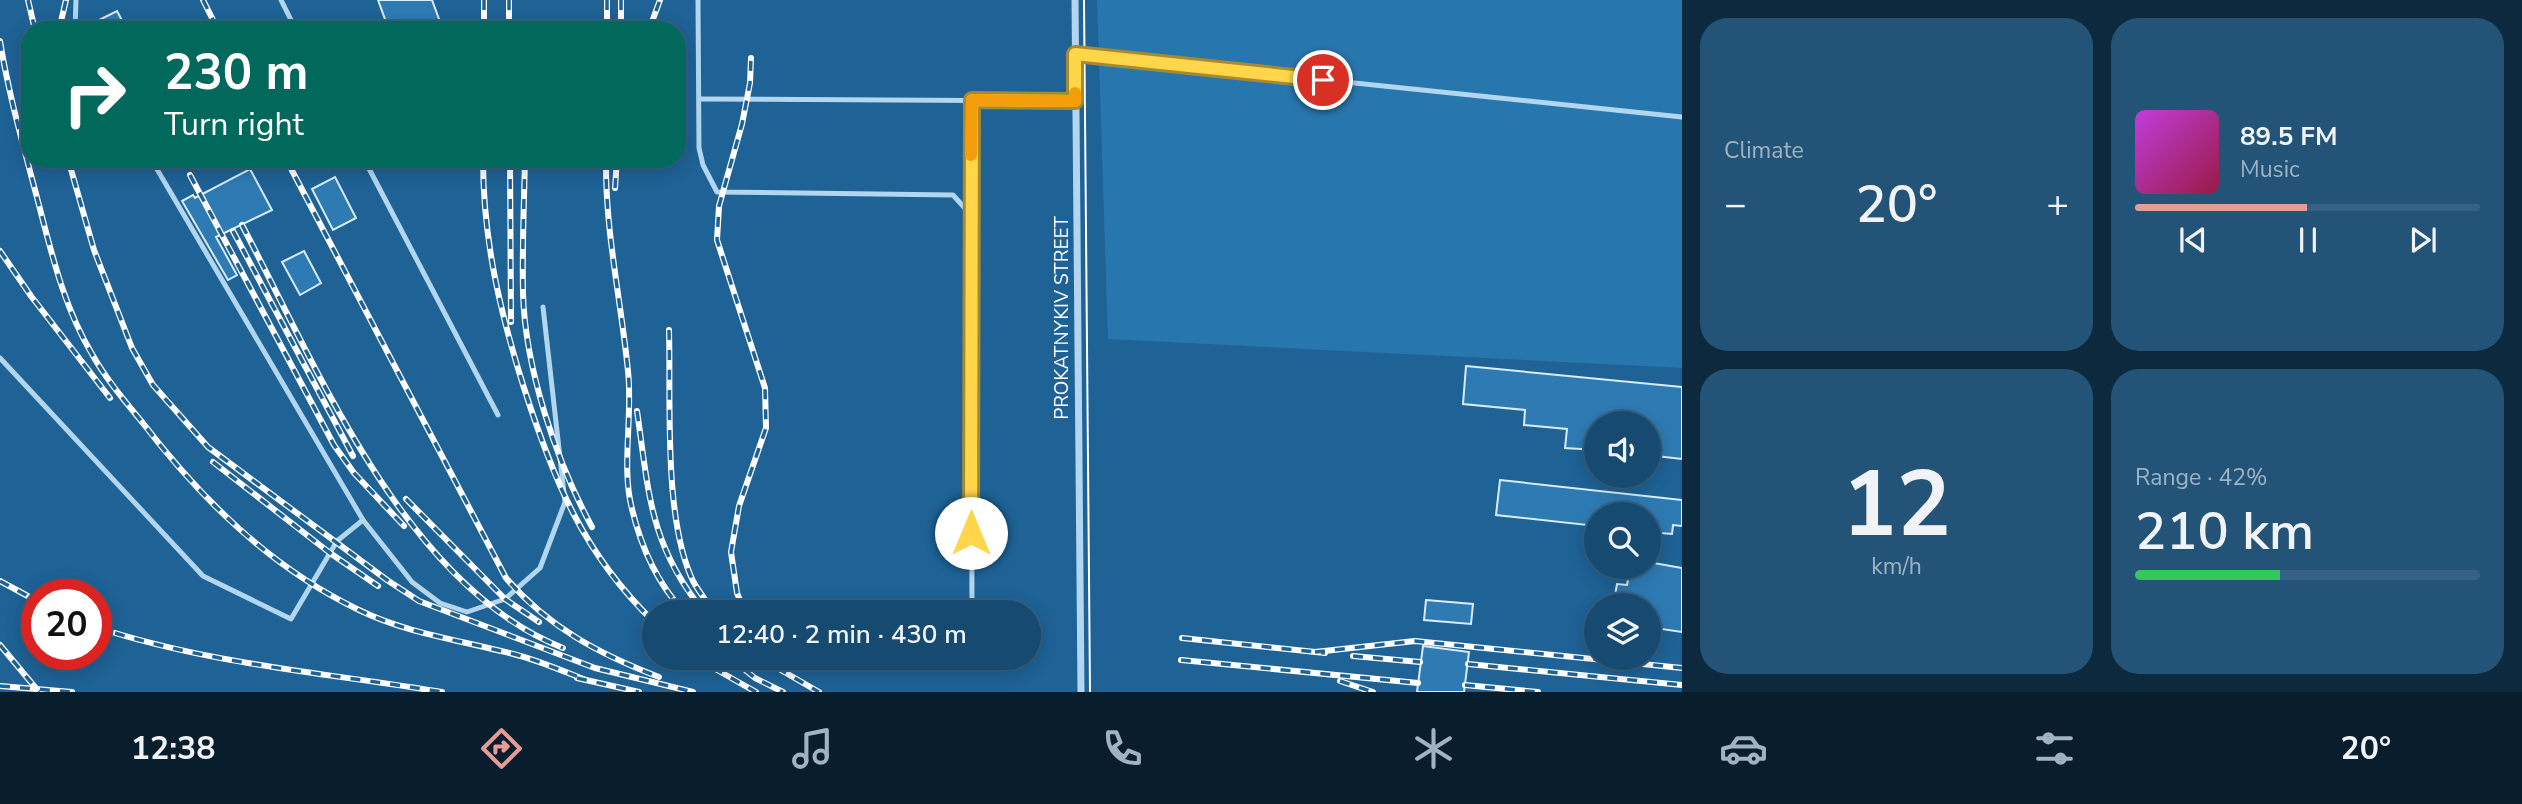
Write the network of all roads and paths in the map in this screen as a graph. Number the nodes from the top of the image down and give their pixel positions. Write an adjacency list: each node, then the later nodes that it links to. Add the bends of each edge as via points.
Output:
1 (76, 0): 5 (lane)
2 (281, 0): 6 (lane)
3 (698, 0): 8 (lane)
4 (1074, 0): 7 (street, PROKATNYKIV STREET)
5 (75, 21)
6 (292, 21)
7 (1075, 54): 10 (street, PROKATNYKIV STREET); 11 (lane)
8 (699, 99): 9 (lane); 14 (lane, via 699,148 717,192 953,195)
9 (972, 100): 10 (lane); 14 (lane)
10 (1075, 101): 20 (street, PROKATNYKIV STREET)
11 (1682, 117)
12 (156, 168): 18 (lane)
13 (369, 168): 17 (lane)
14 (971, 215): 19 (lane)
15 (543, 307): 18 (lane, via 565,502 540,568 505,599 467,612 440,603 412,582)
16 (0, 358): 18 (lane, via 203,576 291,620 337,541)
17 (498, 415)
18 (363, 520)
19 (972, 600)
20 (1081, 692)

